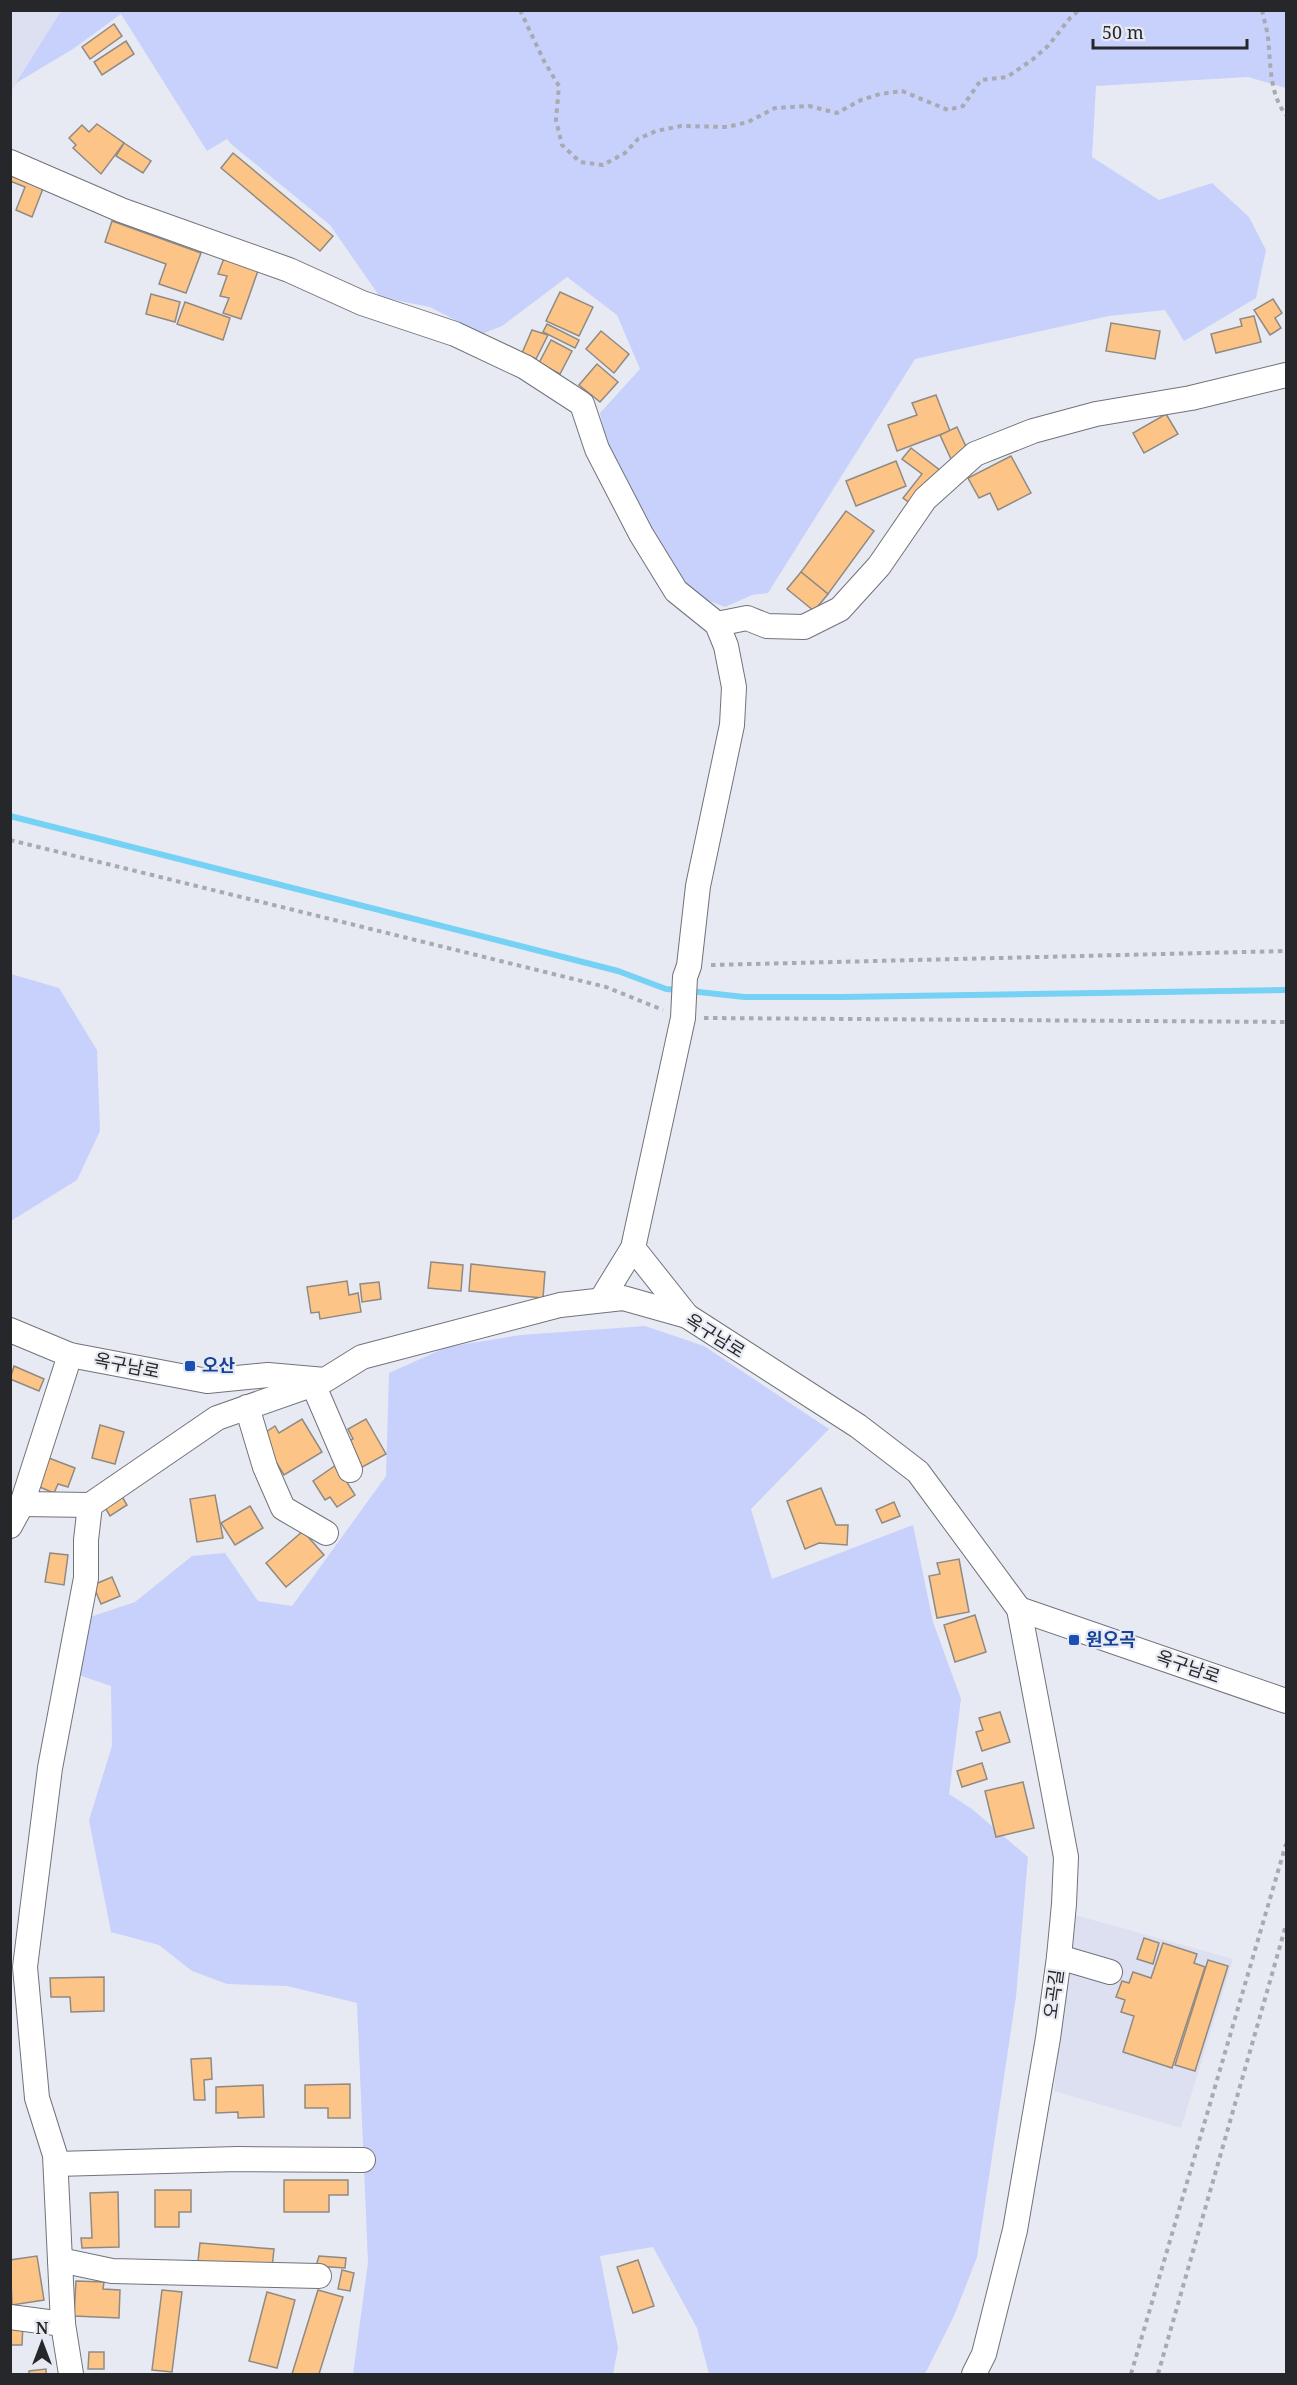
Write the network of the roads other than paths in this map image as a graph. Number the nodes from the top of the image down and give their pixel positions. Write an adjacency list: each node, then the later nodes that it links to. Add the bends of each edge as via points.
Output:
1 (10, 162): 3 (street, via 121,210 289,270 362,303 455,334 525,367 582,404 597,448 641,534 676,591)
2 (1287, 375): 4 (street, via 1191,398 1096,414 1034,431 975,454 925,499 879,567 840,609 804,627)
3 (717, 624): 4 (street, via 747,618); 5 (street)
4 (767, 626): 5 (street, via 741,639)
5 (734, 687): 6 (street, via 732,725 698,886 683,1012)
6 (633, 1248): 7 (street); 8 (street)
7 (601, 1300): 8 (street, 옥구남로, via 623,1298); 11 (street, 옥구남로, via 560,1305 362,1357)
8 (687, 1316): 18 (street, 옥구남로, via 858,1426 918,1472)
9 (10, 1330): 10 (street, 옥구남로)
10 (70, 1355): 11 (street, 옥구남로, via 207,1382 268,1375); 14 (street)
11 (319, 1382): 12 (street); 13 (street)
12 (247, 1407): 15 (street, via 217,1418); 17 (street, via 265,1467 283,1508)
13 (350, 1470)
14 (22, 1504): 15 (street); 16 (street)
15 (90, 1504): 23 (street, via 86,1578 50,1768 25,1967 37,2098)
16 (10, 1526)
17 (326, 1533)
18 (1019, 1609): 19 (street, 옥구남로); 20 (street, 오곡길, via 1066,1857)
19 (1287, 1701)
20 (1059, 1957): 21 (street); 29 (street, 오곡길, via 1015,2230 984,2354)
21 (1110, 1972)
22 (363, 2160): 23 (street)
23 (56, 2164): 24 (street)
24 (60, 2260): 25 (street, via 112,2271); 27 (street)
25 (319, 2276)
26 (10, 2317): 27 (street)
27 (63, 2324): 28 (street)
28 (71, 2374)
29 (974, 2374)

